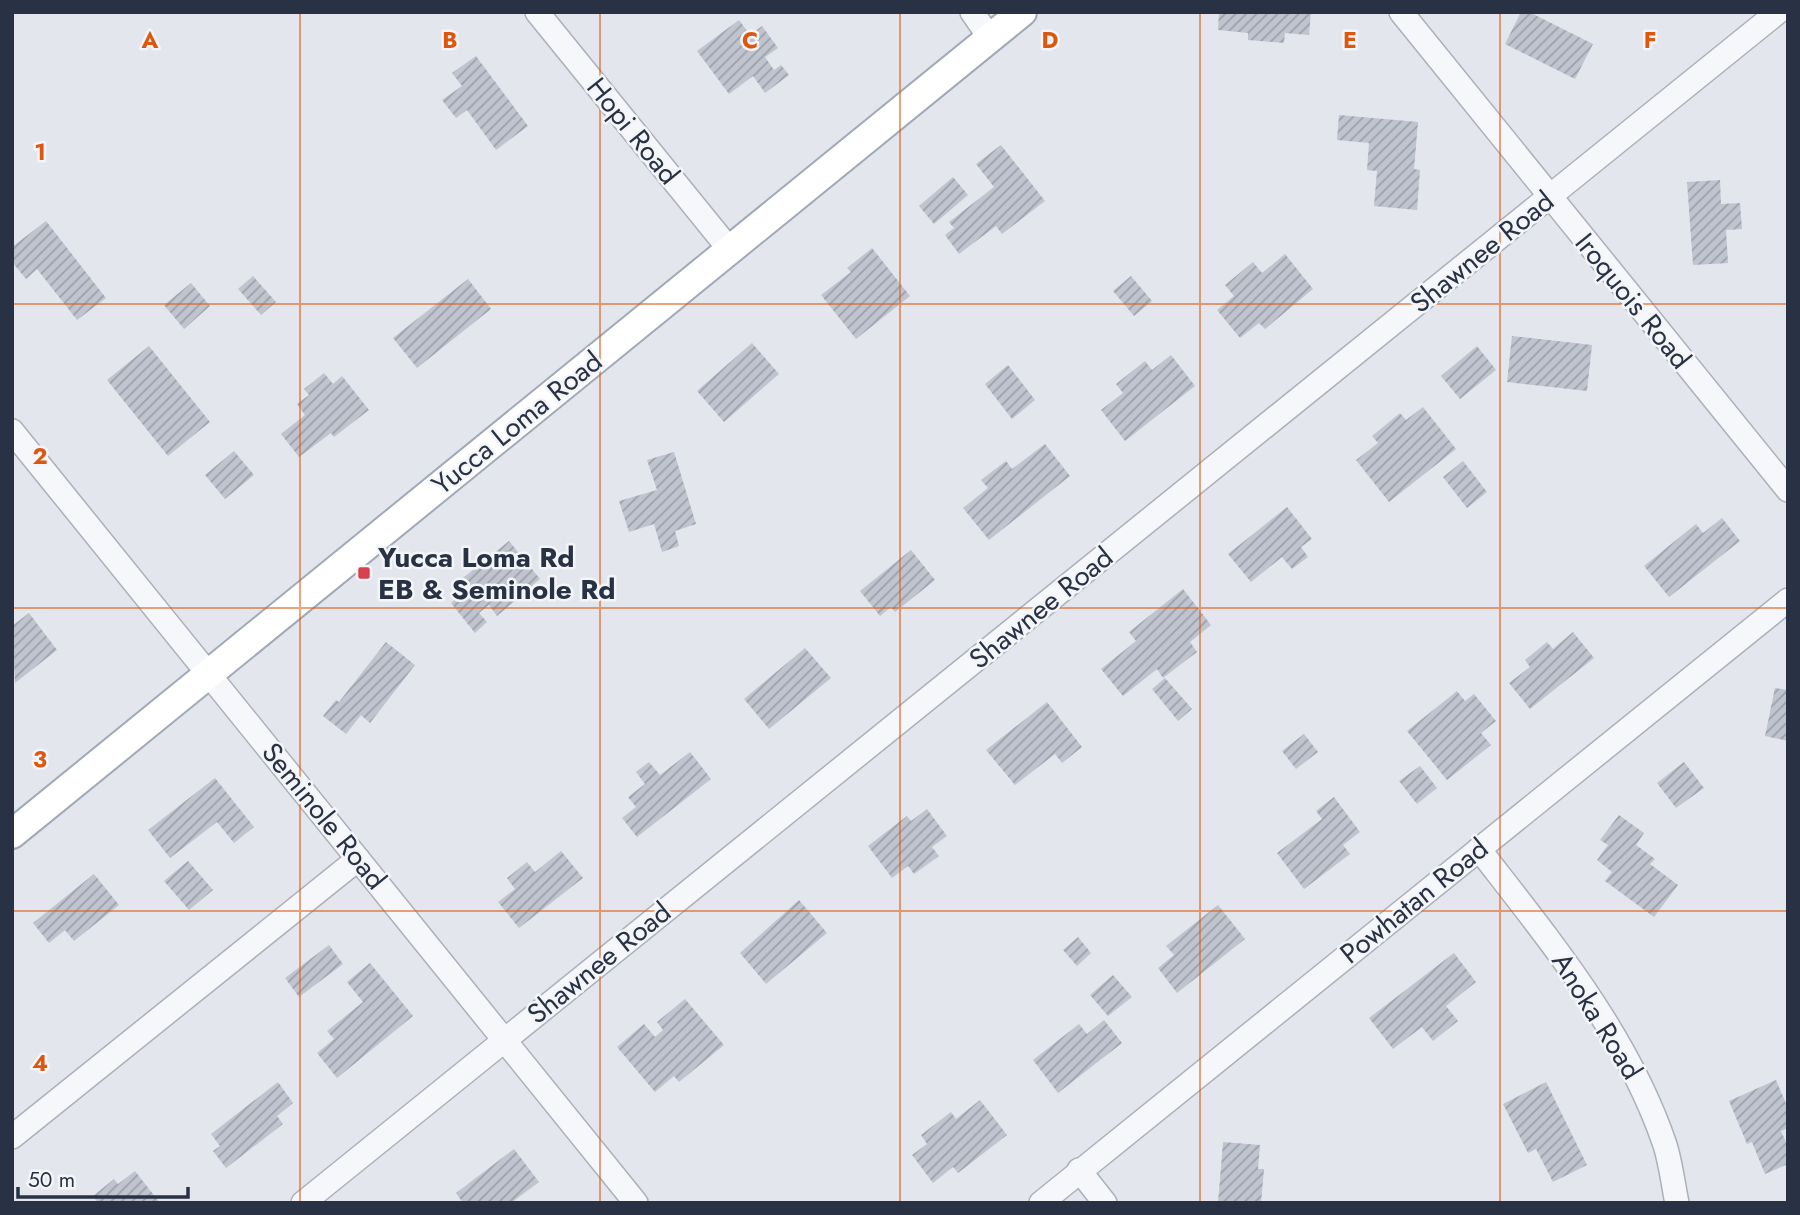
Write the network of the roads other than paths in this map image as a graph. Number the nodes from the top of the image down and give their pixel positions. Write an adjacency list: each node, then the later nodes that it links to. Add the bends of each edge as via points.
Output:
1 (537, 12): 8 (street, Hopi Road)
2 (972, 12): 6 (street)
3 (1022, 12): 6 (main road, Yucca Loma Road)
4 (1401, 12): 7 (street, Iroquois Road)
5 (1778, 12): 7 (street, Shawnee Road)
6 (990, 38): 8 (main road, Yucca Loma Road)
7 (1550, 198): 10 (street, Iroquois Road); 16 (street, Shawnee Road)
8 (730, 250): 12 (main road, Yucca Loma Road)
9 (12, 431): 12 (street, Seminole Road)
10 (1788, 490)
11 (1788, 600): 14 (street, Powhatan Road)
12 (209, 673): 13 (main road, Yucca Loma Road); 15 (street, Seminole Road)
13 (12, 834)
14 (1479, 849): 18 (street, Powhatan Road); 23 (street, Anoka Road, via 1573,971 1633,1070 1665,1147)
15 (358, 859): 16 (street, Seminole Road); 17 (street)
16 (504, 1039): 19 (street, Shawnee Road); 20 (street, Seminole Road)
17 (12, 1137)
18 (1079, 1170): 21 (street, Powhatan Road); 22 (street)
19 (303, 1203)
20 (636, 1203)
21 (1041, 1203)
22 (1105, 1203)
23 (1677, 1203)

